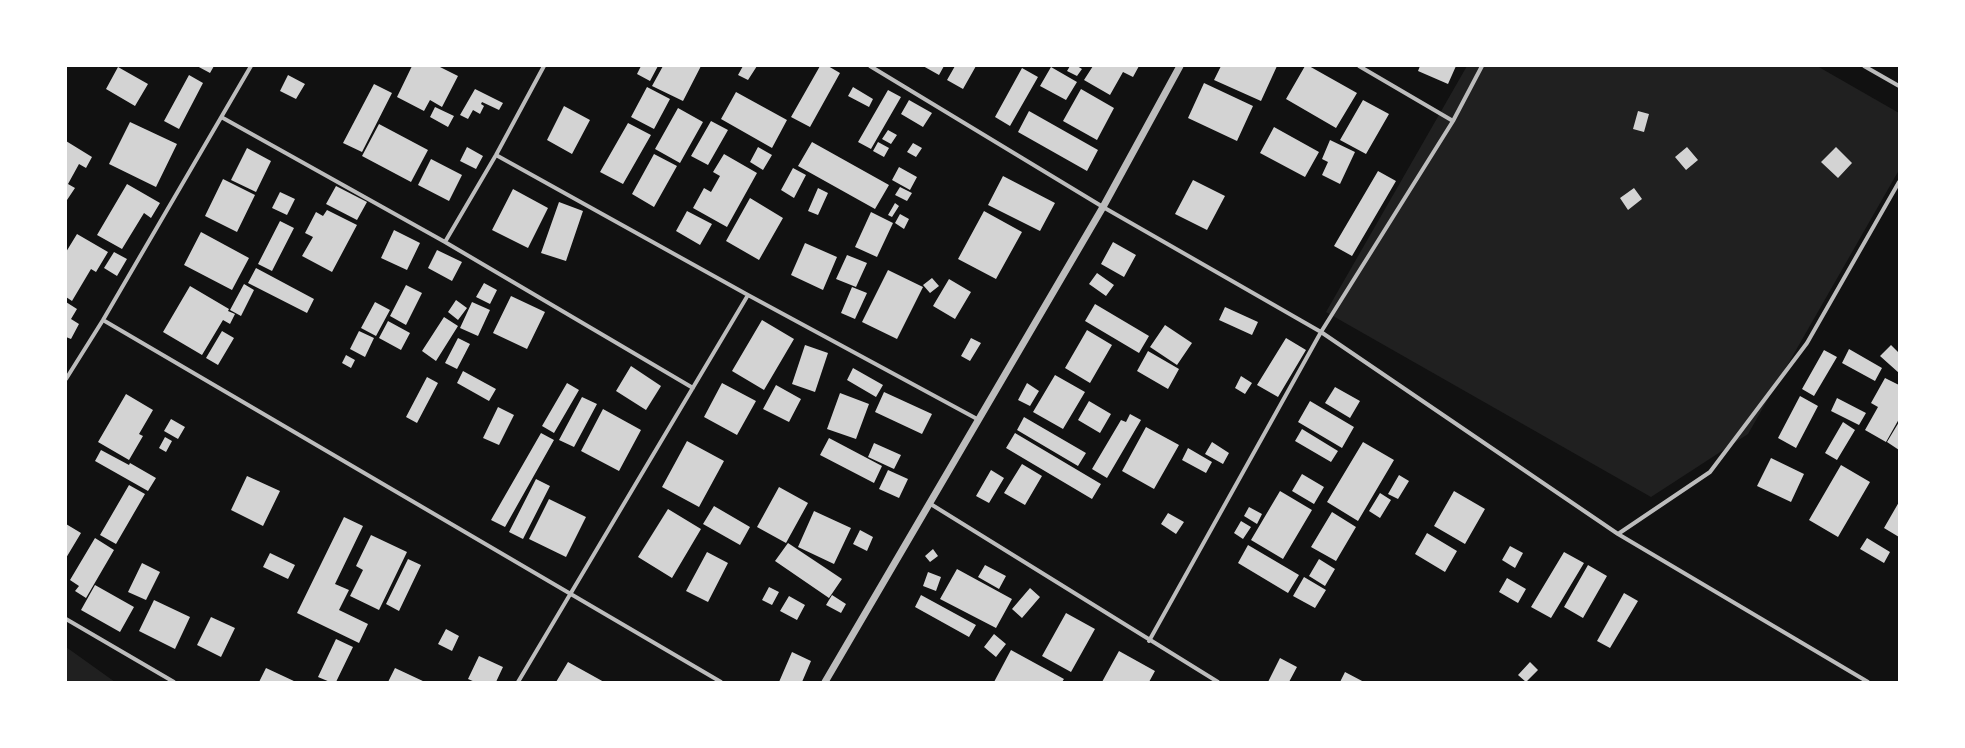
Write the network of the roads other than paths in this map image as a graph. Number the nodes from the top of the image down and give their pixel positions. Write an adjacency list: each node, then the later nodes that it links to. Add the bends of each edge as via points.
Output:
1 (251, 66): 9 (street)
2 (544, 66): 11 (street)
3 (870, 66): 13 (street)
4 (1180, 66): 13 (street)
5 (1359, 66): 10 (street)
6 (1482, 66): 10 (street)
7 (1864, 66): 8 (street)
8 (1899, 86)
9 (222, 118): 14 (street); 16 (street)
10 (1453, 121): 17 (street)
11 (496, 155): 14 (street); 15 (street)
12 (1899, 182): 22 (street, via 1807,343 1710,472)
13 (1103, 207): 17 (street); 20 (street)
14 (445, 242): 19 (street)
15 (748, 295): 19 (street); 20 (street)
16 (103, 320): 18 (street); 23 (street)
17 (1321, 332): 22 (street); 25 (street)
18 (66, 379)
19 (693, 388): 23 (street)
20 (979, 421): 21 (street)
21 (929, 503): 25 (street); 29 (street)
22 (1618, 534): 31 (street)
23 (570, 592): 27 (street); 28 (street)
24 (66, 619): 26 (street)
25 (1149, 640): 30 (street)
26 (174, 682)
27 (518, 682)
28 (721, 682)
29 (825, 682)
30 (1218, 682)
31 (1868, 682)

